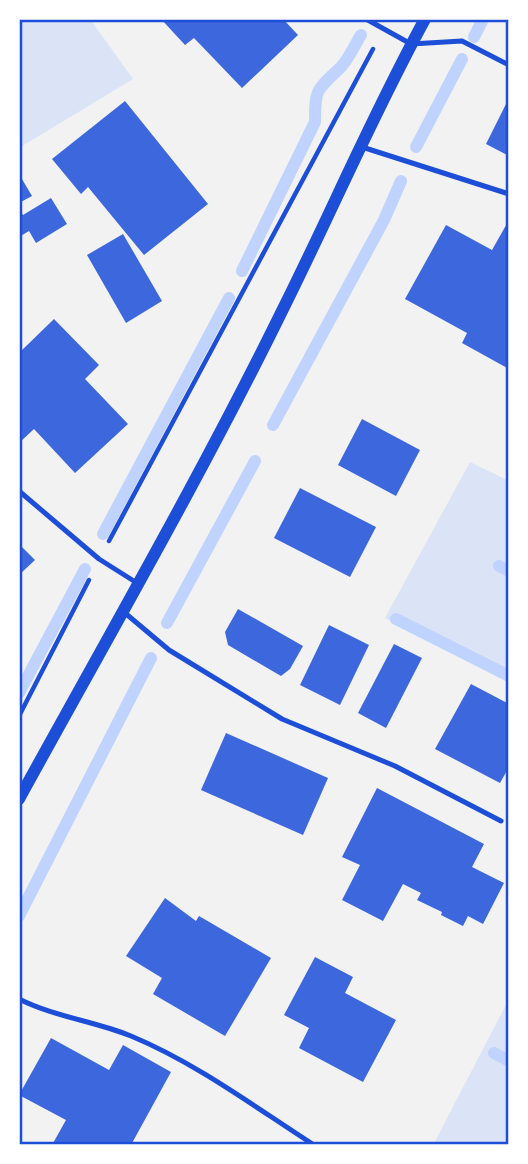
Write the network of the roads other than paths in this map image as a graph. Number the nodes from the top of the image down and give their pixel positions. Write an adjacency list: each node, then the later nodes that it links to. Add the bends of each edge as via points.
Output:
1 (366, 19): 3 (lane)
2 (425, 19): 3 (street)
3 (411, 44): 4 (lane, via 462,41); 5 (street)
4 (509, 65)
5 (358, 145): 6 (lane); 8 (street, via 284,308)
6 (509, 194)
7 (19, 491): 8 (lane, via 99,559)
8 (137, 583): 9 (street)
9 (122, 611): 10 (street); 11 (lane, via 169,650 282,719 395,766)
10 (19, 799)
11 (501, 821)
12 (19, 999): 13 (lane, via 130,1036 213,1080)
13 (314, 1145)

